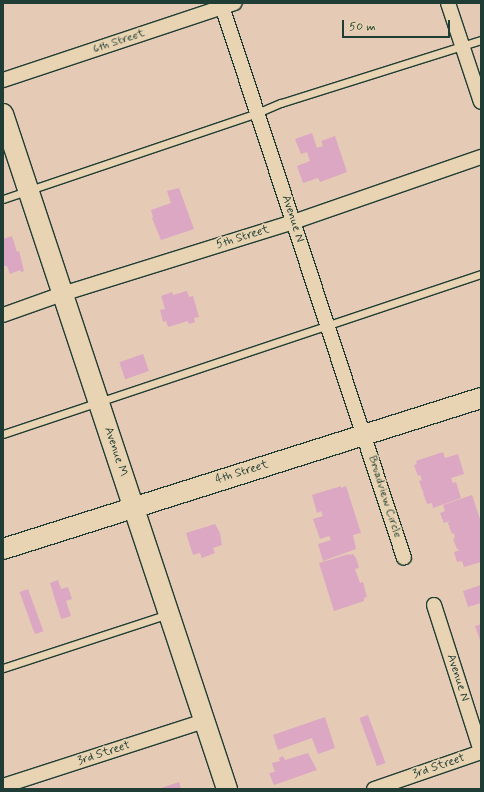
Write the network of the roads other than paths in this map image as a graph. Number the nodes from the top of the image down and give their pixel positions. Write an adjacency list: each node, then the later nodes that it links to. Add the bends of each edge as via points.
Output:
1 (448, 3): 4 (street)
2 (226, 4): 5 (street, 6th Street); 7 (street, Avenue N)
3 (481, 40): 4 (lane)
4 (463, 46): 6 (street); 7 (lane, via 281,103)
5 (3, 80)
6 (481, 102)
7 (257, 113): 10 (lane); 12 (street, Avenue N)
8 (3, 114): 10 (street, Avenue M)
9 (481, 156): 12 (street, 5th Street)
10 (28, 191): 11 (lane); 14 (street, Avenue M)
11 (3, 199)
12 (293, 222): 14 (street, 5th Street); 16 (street, Avenue N)
13 (481, 274): 16 (lane)
14 (62, 294): 15 (street, 5th Street); 18 (street, Avenue M)
15 (3, 315)
16 (327, 324): 18 (lane); 20 (street, Avenue N)
17 (481, 398): 20 (street, 4th Street)
18 (98, 403): 19 (lane); 21 (street, Avenue M)
19 (3, 434)
20 (364, 435): 21 (street, 4th Street); 23 (street, Broadview Circle)
21 (133, 507): 22 (street, 4th Street); 25 (street, Avenue M)
22 (3, 549)
23 (404, 558)
24 (434, 605): 28 (street, Avenue N)
25 (168, 614): 26 (lane); 27 (street, Avenue M)
26 (3, 668)
27 (204, 721): 29 (street, 3rd Street); 30 (street, Avenue M)
28 (481, 752): 31 (street, 3rd Street)
29 (3, 786)
30 (227, 789)
31 (374, 789)

